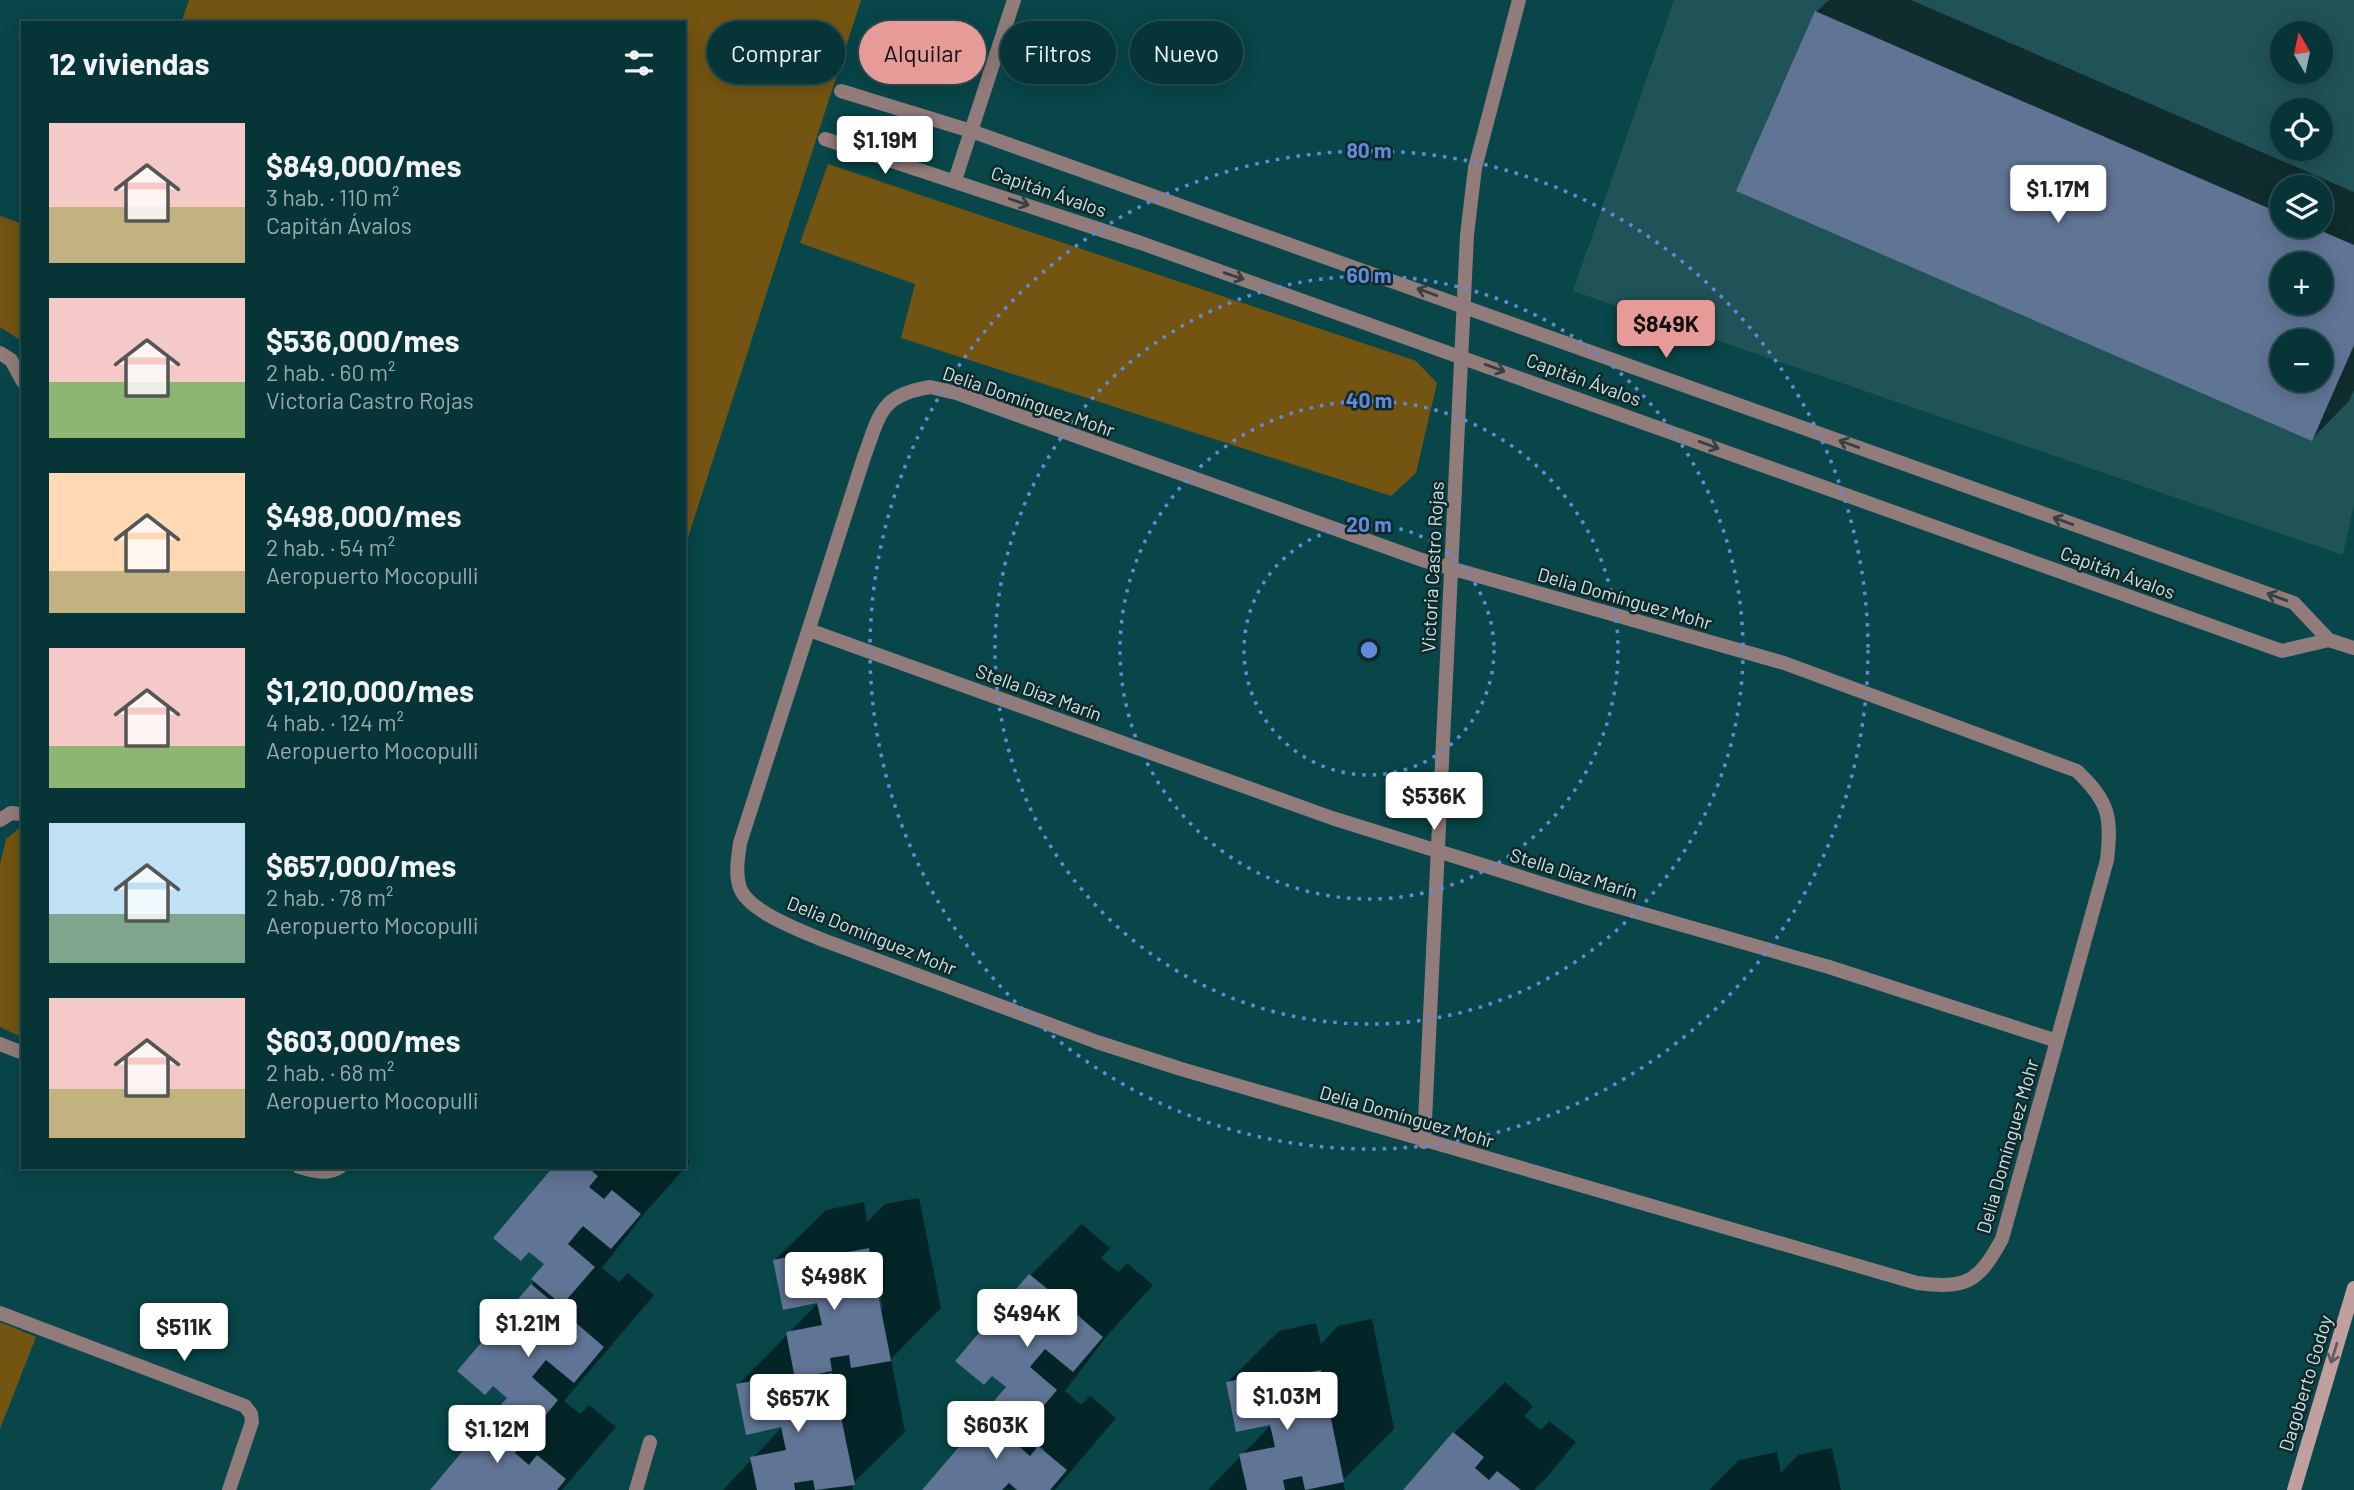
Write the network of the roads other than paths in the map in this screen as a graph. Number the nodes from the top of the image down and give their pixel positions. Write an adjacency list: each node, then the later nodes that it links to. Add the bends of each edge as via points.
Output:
1 (1014, 0): 4 (street)
2 (1519, 0): 7 (street, Victoria Castro Rojas, via 1475,167)
3 (841, 91): 4 (street, Capitán Ávalos)
4 (971, 131): 6 (street); 7 (street, Capitán Ávalos, one-way to 4)
5 (825, 139): 6 (street, Capitán Ávalos)
6 (955, 180): 9 (street, Capitán Ávalos, one-way to 9)
7 (1462, 305): 9 (street, Victoria Castro Rojas); 13 (street, Capitán Ávalos, one-way to 7, via 2294,603)
8 (0, 353): 10 (street, via 11,360)
9 (1460, 355): 11 (street, Victoria Castro Rojas); 13 (street, Capitán Ávalos, one-way to 13, via 2282,651)
10 (21, 378)
11 (1451, 569): 12 (street, Delia Domínguez Mohr, via 930,387 891,399 878,420); 17 (street, Victoria Castro Rojas); 18 (street, Delia Domínguez Mohr, via 1784,663 2077,771 2106,806 2111,829 2107,860)
12 (809, 630): 17 (street, Stella Díaz Marín); 21 (street, Delia Domínguez Mohr, via 740,843 740,890 754,905 823,940 1097,1042)
13 (2329, 640): 14 (street, Capitán Ávalos)
14 (2354, 648)
15 (21, 814): 16 (street, via 11,813)
16 (0, 820)
17 (1436, 851): 18 (street, Stella Díaz Marín, via 1829,967); 21 (street, Victoria Castro Rojas)
18 (2057, 1041): 21 (street, Delia Domínguez Mohr, via 2002,1239 1975,1279 1951,1287 1917,1283)
19 (0, 1044): 20 (street)
20 (21, 1053)
21 (1424, 1142)
22 (307, 1169): 23 (street)
23 (338, 1169)
24 (2354, 1288): 29 (main road, Dagoberto Godoy, one-way to 29)
25 (0, 1313): 27 (street, via 245,1406 252,1422)
26 (650, 1442): 28 (street)
27 (229, 1490)
28 (636, 1490)
29 (2294, 1490)

